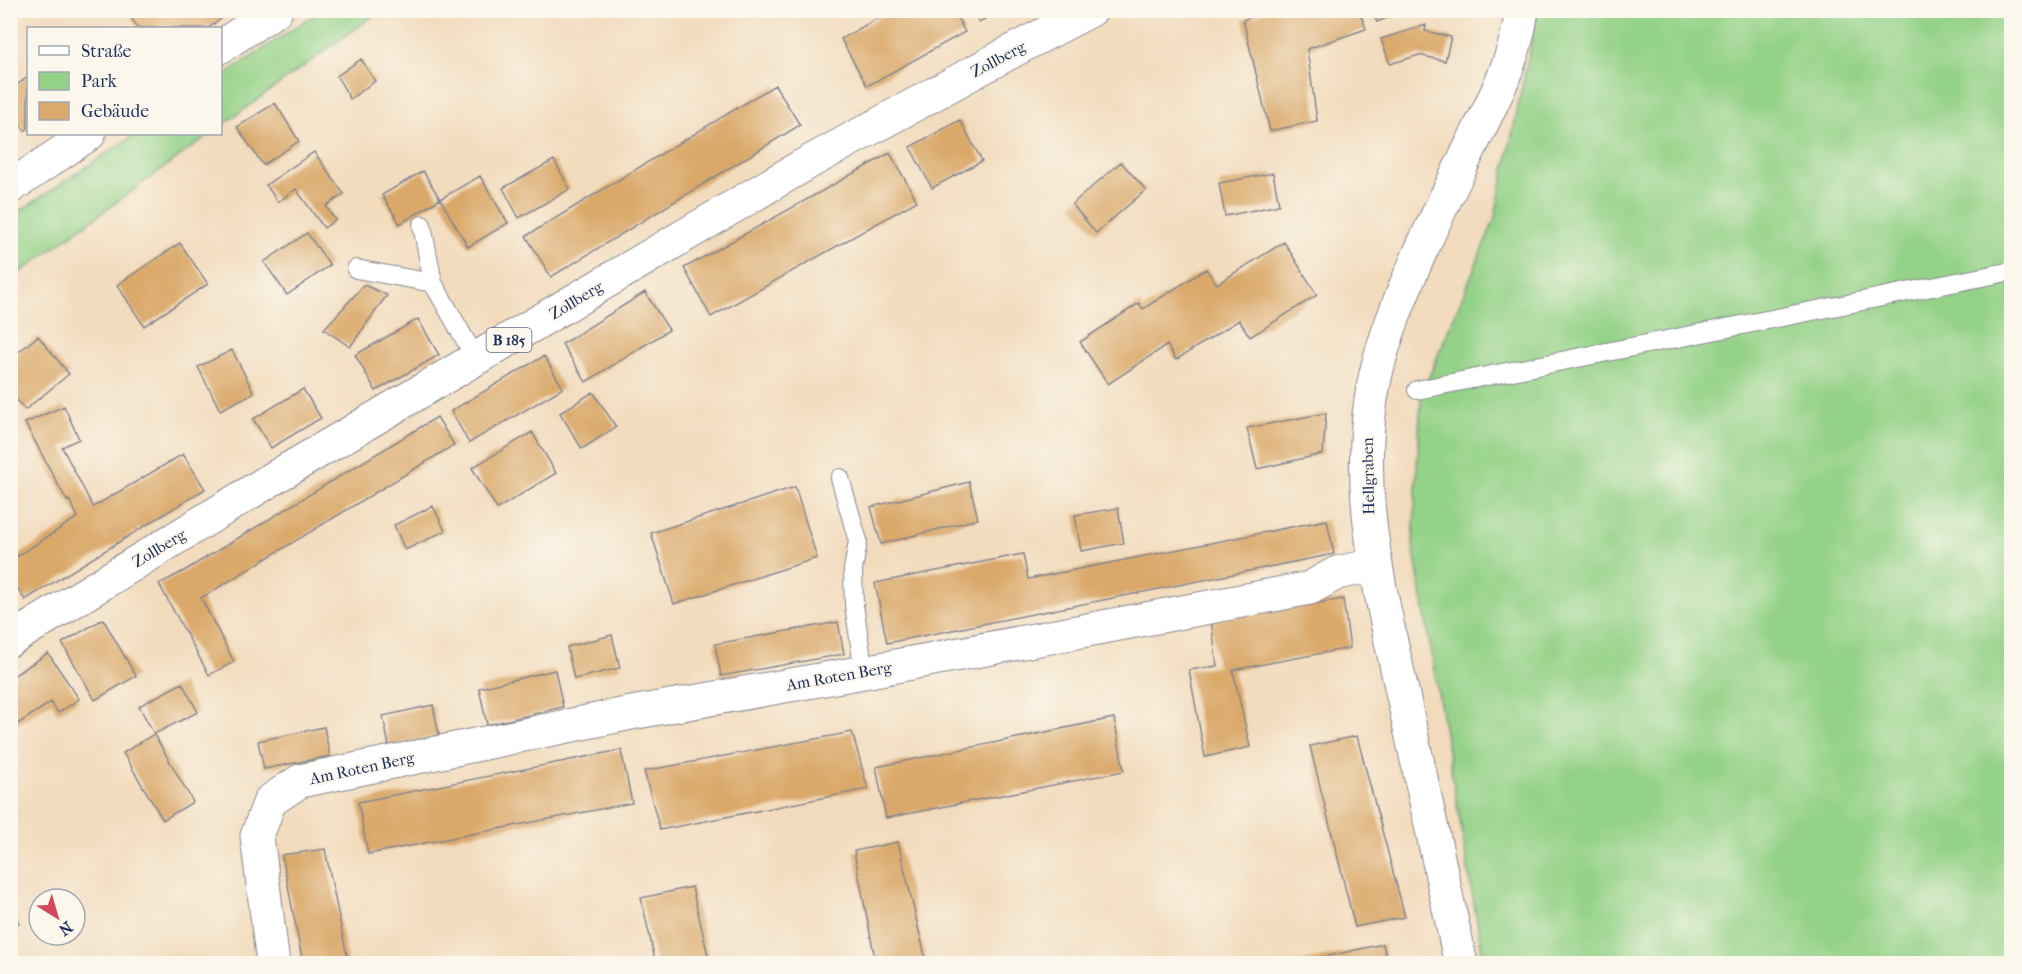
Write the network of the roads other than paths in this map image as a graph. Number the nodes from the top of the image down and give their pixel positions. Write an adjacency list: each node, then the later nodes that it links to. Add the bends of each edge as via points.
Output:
1 (276, 10): 4 (street)
2 (1091, 10): 11 (street, Zollberg / B 185, via 804,165)
3 (1522, 10): 14 (street, Hellgraben, via 1515,51 1421,250 1374,380 1368,415 1366,492)
4 (222, 46)
5 (88, 135): 6 (street)
6 (10, 187)
7 (422, 225): 10 (lane)
8 (356, 270): 10 (lane)
9 (2012, 271): 12 (lane)
10 (433, 283): 11 (lane)
11 (476, 359): 15 (street, Zollberg / B 185)
12 (1417, 390)
13 (840, 478): 16 (lane, via 858,541 852,570)
14 (1375, 565): 16 (street, Am Roten Berg, via 1337,573 1310,588); 18 (street, Hellgraben)
15 (10, 640)
16 (864, 672): 17 (street, Am Roten Berg, via 631,713 300,781 270,801 256,836)
17 (273, 963)
18 (1461, 963)

